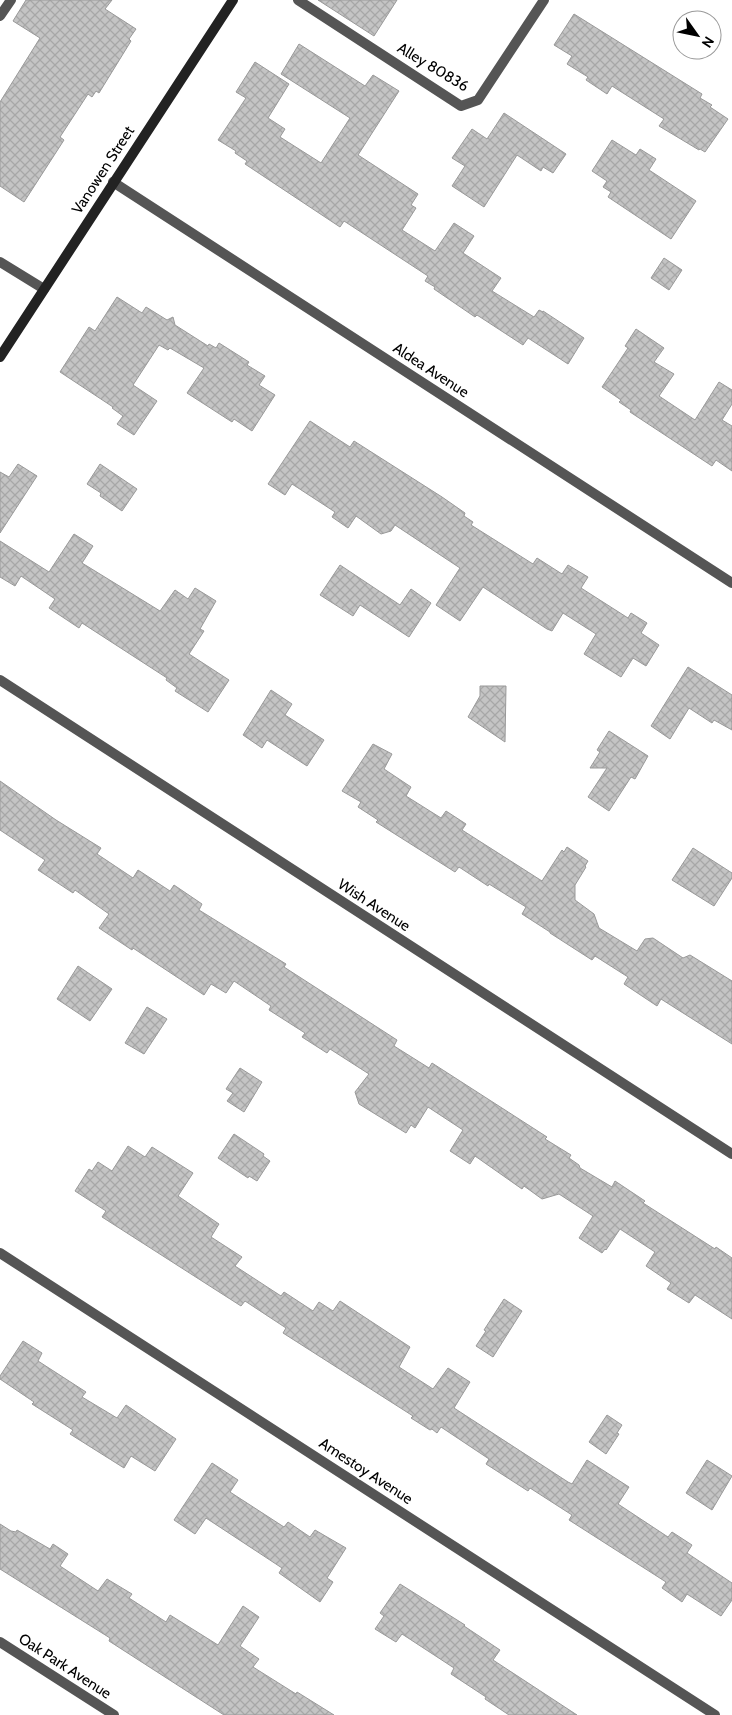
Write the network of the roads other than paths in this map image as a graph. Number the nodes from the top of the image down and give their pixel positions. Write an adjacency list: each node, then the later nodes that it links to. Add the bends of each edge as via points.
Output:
1 (11, 0): 5 (street)
2 (232, 0): 6 (main road, Vanowen Street)
3 (298, 0): 4 (street, Alley 80836, via 461,106 478,100)
4 (544, 0)
5 (0, 16)
6 (114, 182): 8 (main road, Vanowen Street); 10 (street, Aldea Avenue)
7 (0, 262): 8 (street)
8 (44, 289): 9 (main road, Vanowen Street)
9 (0, 357)
10 (732, 583)
11 (0, 680): 12 (street, Wish Avenue)
12 (732, 1154)
13 (0, 1253): 16 (street, Amestoy Avenue)
14 (0, 1642): 15 (street, Oak Park Avenue)
15 (114, 1715)
16 (715, 1715)

